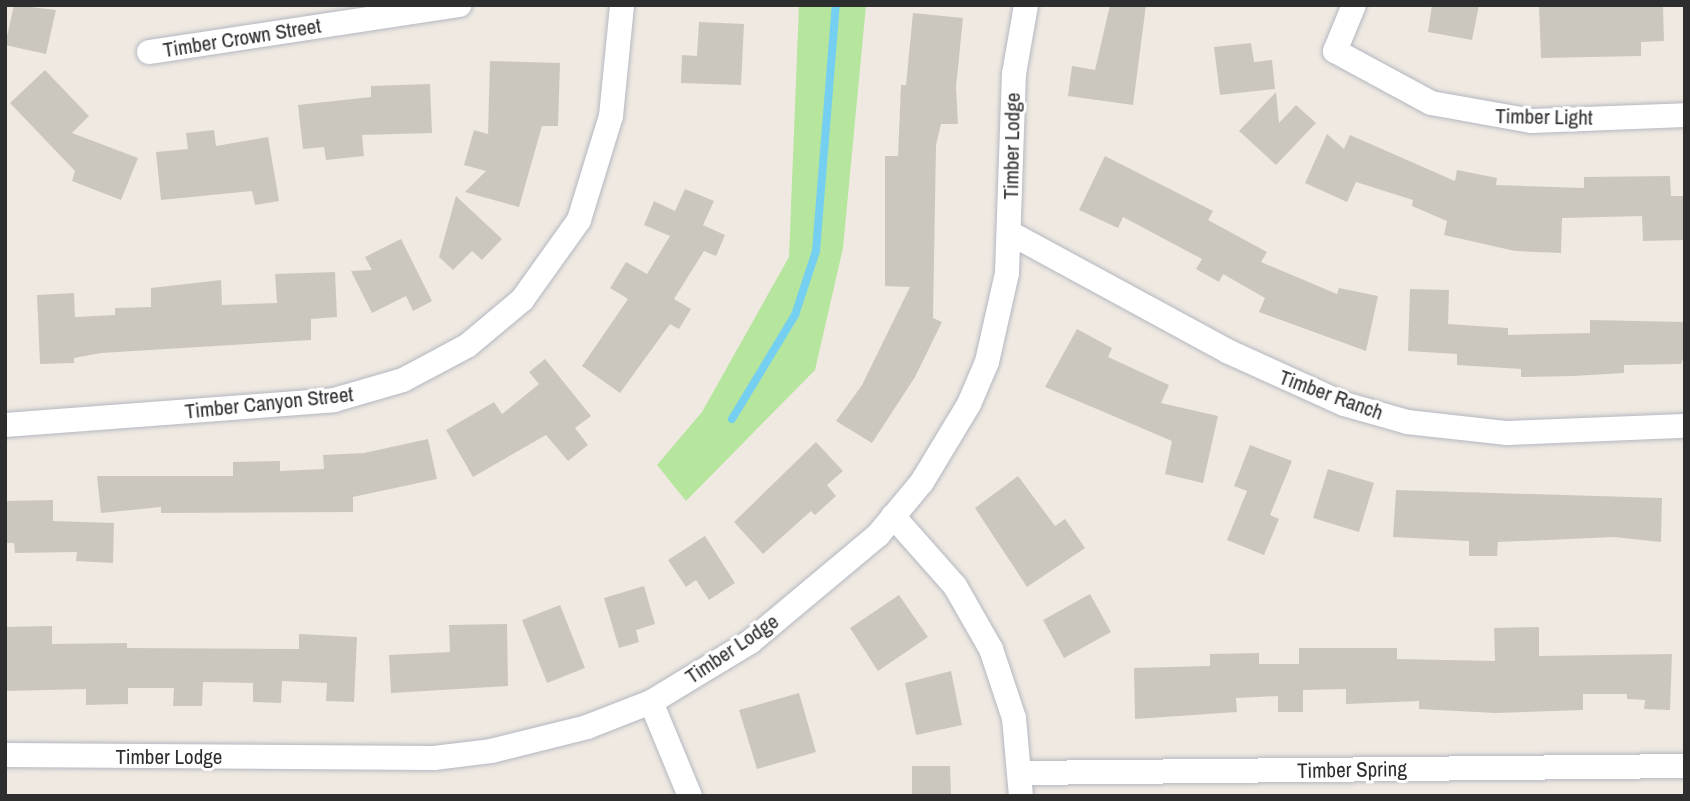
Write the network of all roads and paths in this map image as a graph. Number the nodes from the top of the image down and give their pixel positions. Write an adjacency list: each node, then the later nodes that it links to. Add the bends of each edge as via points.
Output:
1 (459, 5): 5 (street, Timber Crown Street)
2 (622, 5): 8 (street, Timber Canyon Street, via 611,116 579,220 522,300 467,346 403,380 334,400)
3 (1026, 5): 7 (street, Timber Lodge, via 1014,74)
4 (1354, 5): 6 (street, Timber Light, via 1335,51 1399,90 1497,119)
5 (149, 52)
6 (1685, 115)
7 (1010, 233): 9 (street, Timber Ranch, via 1227,351 1344,404 1407,422 1507,433); 10 (street, Timber Lodge, via 999,317 970,404 922,482)
8 (5, 425)
9 (1685, 426)
10 (893, 516): 11 (street, Timber Lodge, via 849,561 750,642); 14 (street, via 955,586 992,649 1014,719)
11 (651, 702): 12 (street, Timber Lodge, via 536,743 434,758); 15 (street)
12 (5, 755)
13 (1685, 766): 14 (street, Timber Spring)
14 (1021, 784)
15 (690, 796)

